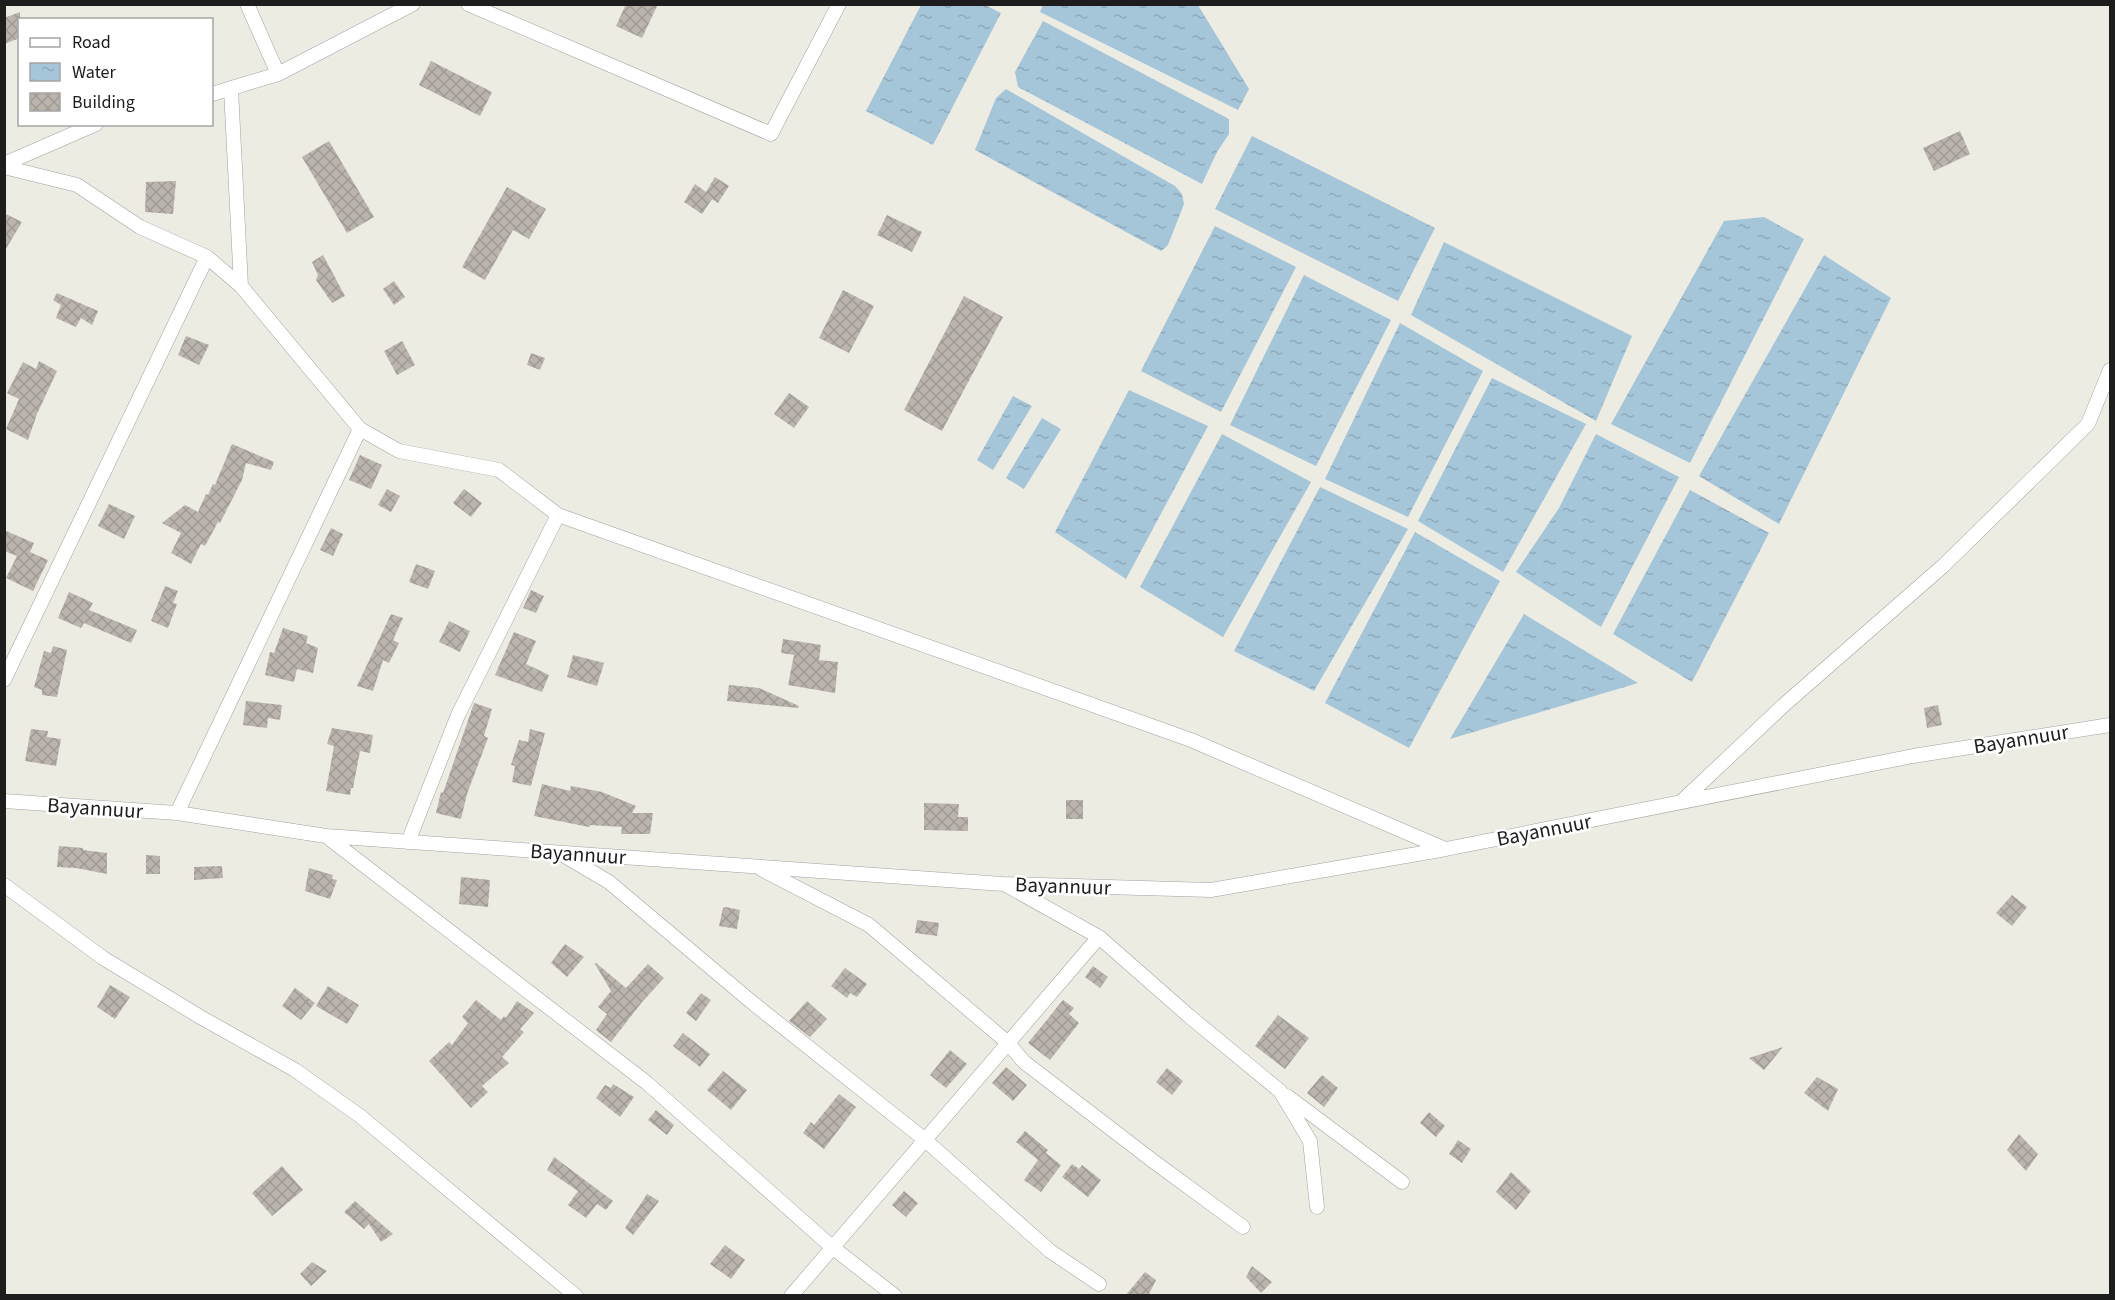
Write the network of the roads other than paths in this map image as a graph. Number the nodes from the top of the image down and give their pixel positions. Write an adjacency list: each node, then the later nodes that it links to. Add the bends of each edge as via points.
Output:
1 (247, 4): 5 (street)
2 (413, 4): 5 (street)
3 (468, 4): 4 (street, via 771,134)
4 (839, 4)
5 (278, 74): 6 (street)
6 (231, 89): 7 (street); 11 (street)
7 (213, 94)
8 (92, 126): 9 (street)
9 (4, 166): 10 (street, via 77,185 140,227)
10 (207, 257): 11 (street); 15 (street)
11 (241, 286): 13 (street)
12 (2110, 370): 18 (street, via 2088,424 1943,566 1785,704)
13 (360, 429): 14 (street, via 399,451 499,470); 19 (street)
14 (558, 515): 21 (street, via 458,715); 22 (street, via 1191,740)
15 (4, 680)
16 (2110, 725): 18 (street, Bayannuur, via 1913,756)
17 (4, 801): 19 (street, Bayannuur)
18 (1680, 803): 22 (street, Bayannuur)
19 (177, 813): 20 (street, Bayannuur)
20 (326, 836): 21 (street, Bayannuur); 34 (street, via 647,1083)
21 (408, 842): 23 (street, Bayannuur)
22 (1446, 849): 25 (street, Bayannuur, via 1211,891)
23 (559, 852): 24 (street, Bayannuur); 30 (street, via 609,882)
24 (757, 866): 25 (street, Bayannuur); 28 (street, via 869,925)
25 (1003, 884): 27 (street)
26 (4, 885): 36 (street, via 103,958 295,1070 360,1116)
27 (1099, 937): 28 (street); 29 (street)
28 (1007, 1042): 30 (street); 33 (street, via 1034,1069)
29 (1280, 1091): 31 (street); 32 (street, via 1310,1141)
30 (924, 1139): 34 (street); 35 (street, via 1050,1251)
31 (1402, 1182)
32 (1317, 1207)
33 (1243, 1227)
34 (832, 1247): 37 (street); 38 (street)
35 (1099, 1284)
36 (576, 1296)
37 (791, 1296)
38 (895, 1296)

